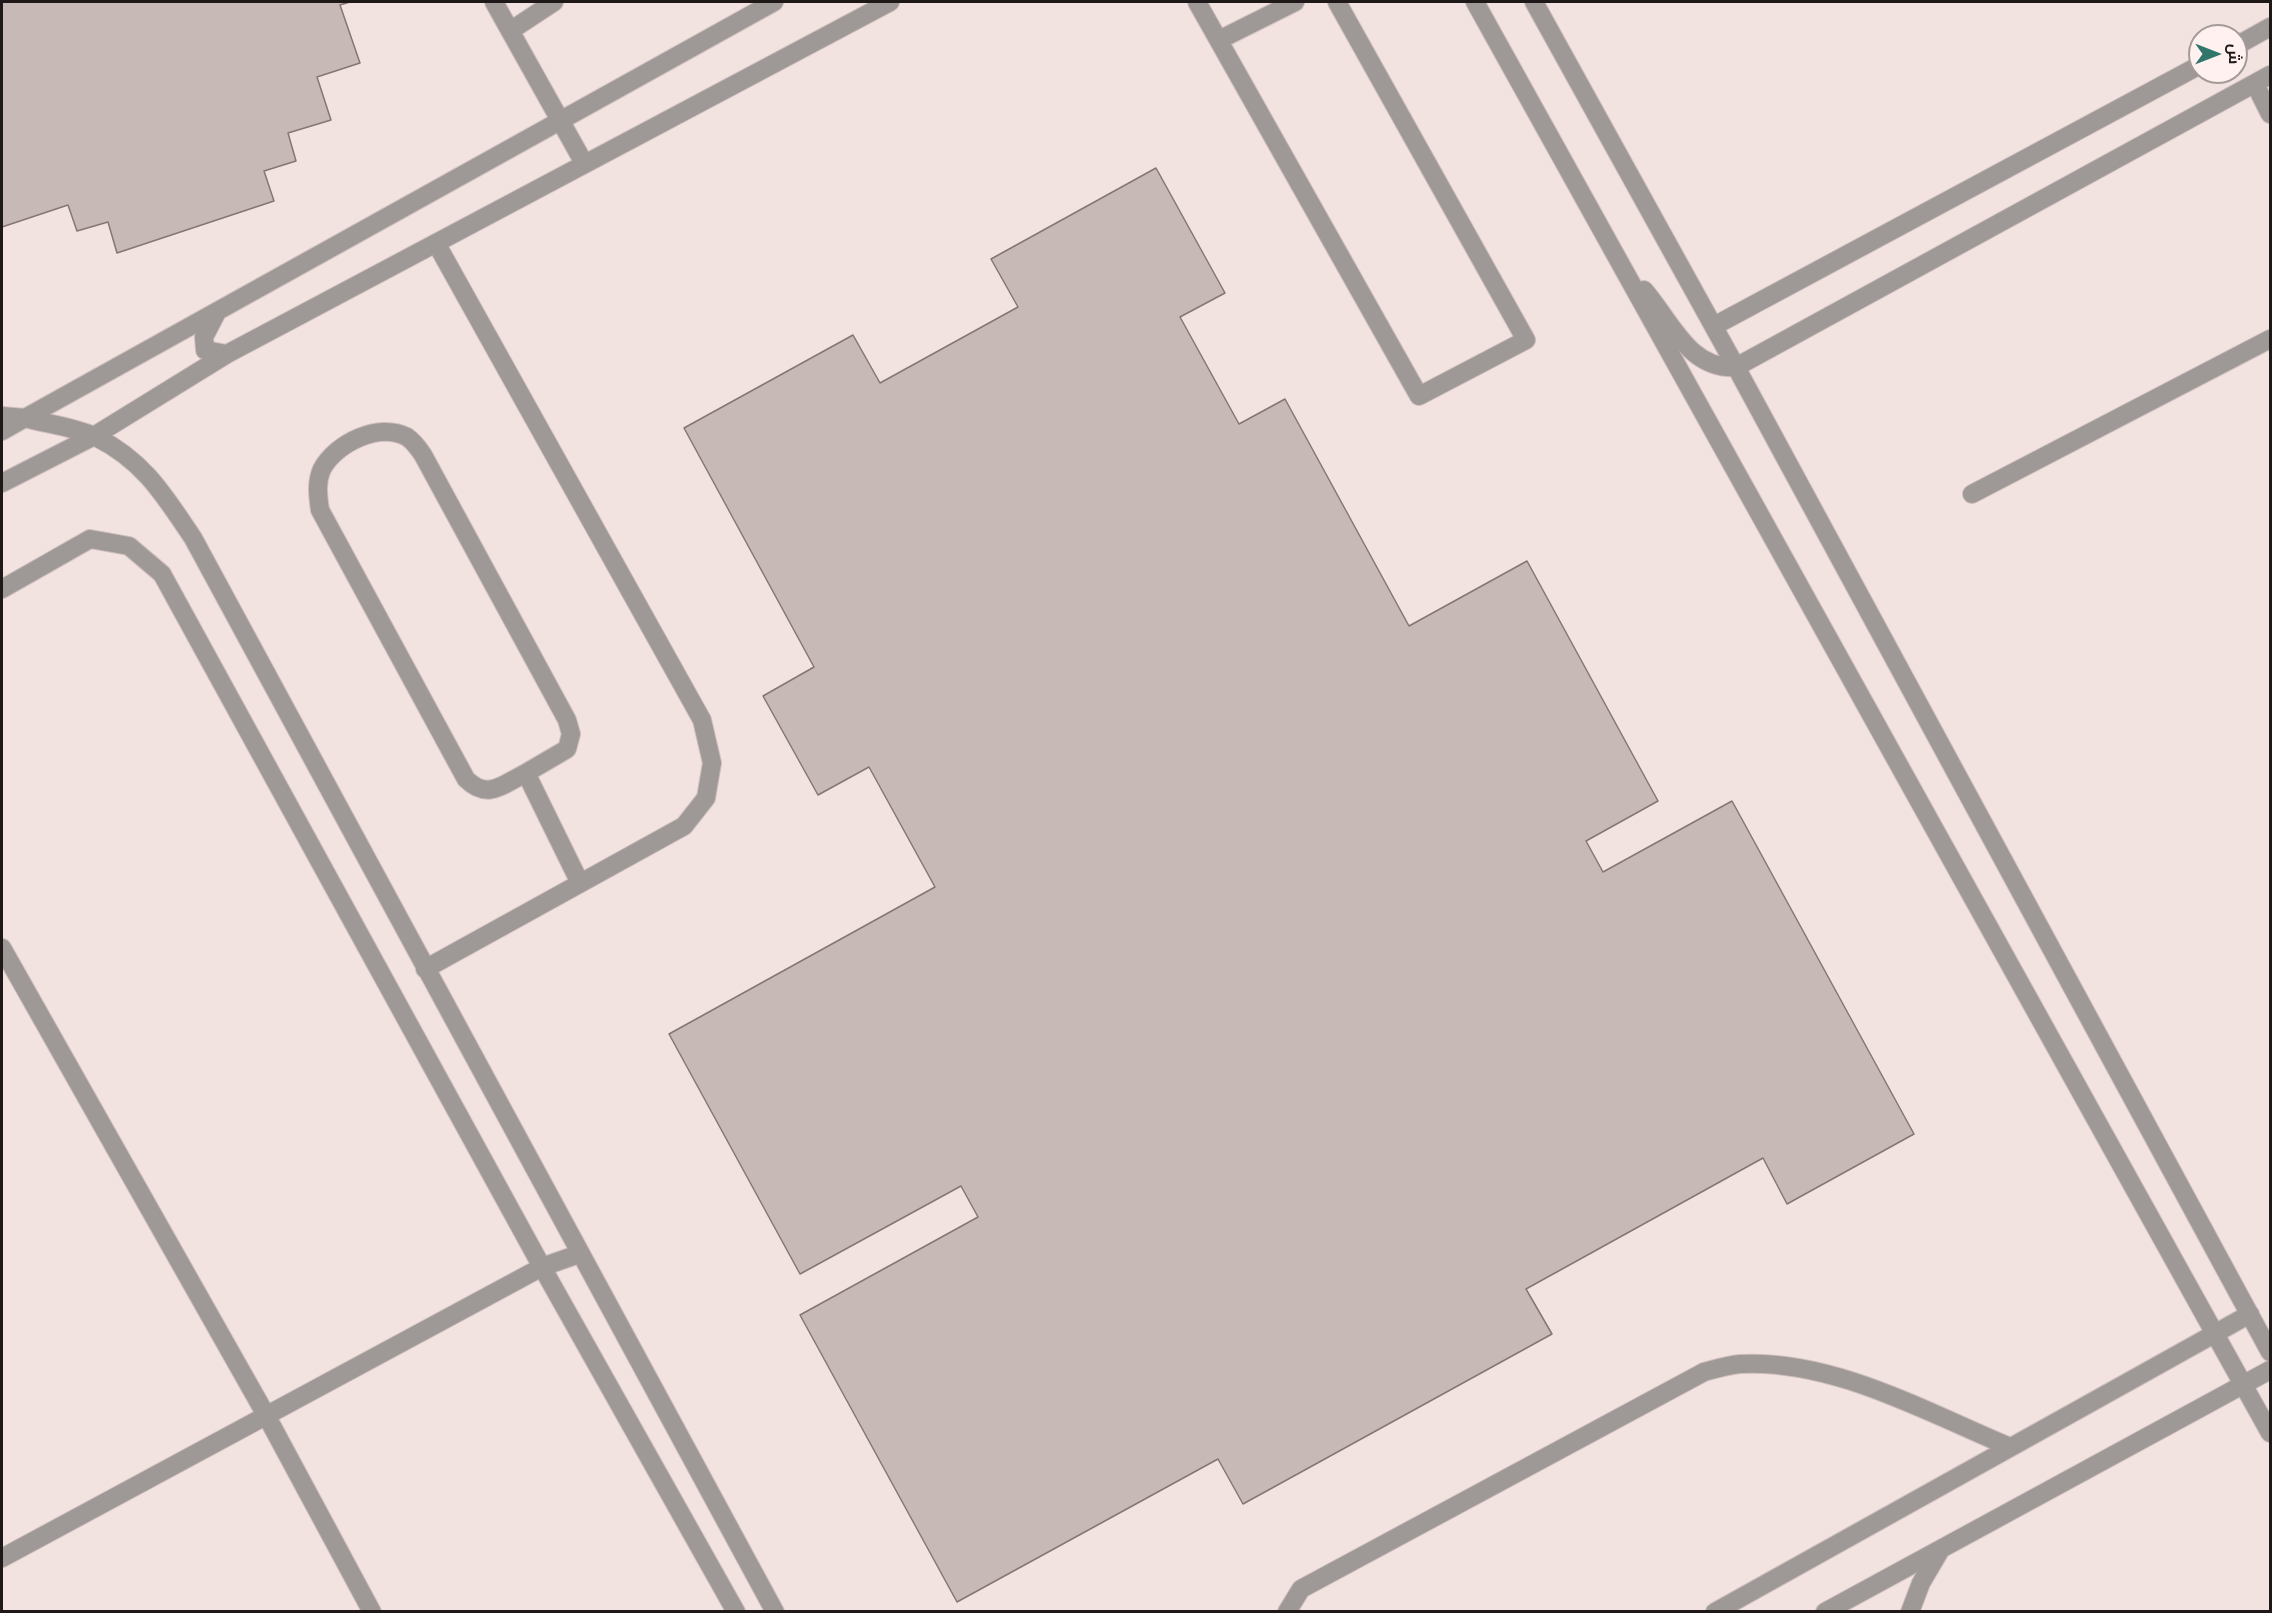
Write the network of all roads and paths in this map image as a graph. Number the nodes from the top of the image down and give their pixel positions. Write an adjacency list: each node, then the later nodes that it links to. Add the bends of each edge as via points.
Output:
1 (494, 2): 11 (lane)
2 (554, 2): 11 (lane)
3 (774, 2): 17 (lane)
4 (890, 2): 18 (lane)
5 (1197, 2): 13 (lane)
6 (1295, 2): 13 (lane)
7 (1337, 2): 13 (lane, via 1526,340 1419,396)
8 (1475, 2): 20 (lane)
9 (1534, 2): 22 (lane)
10 (2271, 27): 12 (lane)
11 (510, 31): 17 (lane)
12 (2248, 39)
13 (1219, 40)
14 (2188, 71): 22 (lane)
15 (2263, 79): 16 (lane); 25 (lane)
16 (2271, 114)
17 (560, 122): 18 (lane); 21 (lane)
18 (584, 163): 19 (lane)
19 (436, 243): 24 (lane); 34 (lane, via 702,720 712,763 706,798 684,826)
20 (1618, 260): 25 (lane, via 1693,353 1712,366); 40 (lane)
21 (217, 312): 24 (lane, via 204,337 205,350); 27 (lane)
22 (1714, 326): 25 (lane)
23 (2271, 339): 31 (lane)
24 (227, 354): 29 (lane)
25 (1736, 367): 39 (lane)
26 (2, 416): 27 (lane)
27 (25, 418): 28 (lane); 29 (lane)
28 (2, 431)
29 (94, 436): 30 (lane); 36 (lane, via 136,461 193,538)
30 (2, 483)
31 (1972, 494)
32 (2, 589): 38 (lane, via 90,539 129,546 162,574)
33 (526, 773): 33 (lane, via 567,749 571,734 567,720 429,465 408,438 389,432 347,443 321,471 317,489 320,510 426,707 466,779 476,789 489,791); 34 (lane)
34 (580, 883): 36 (lane)
35 (2, 948): 44 (lane)
36 (425, 969): 37 (lane)
37 (579, 1254): 38 (lane); 51 (lane)
38 (542, 1268): 44 (lane); 50 (lane)
39 (2250, 1314): 40 (lane); 41 (lane)
40 (2215, 1333): 43 (lane); 46 (lane)
41 (2271, 1352)
42 (2271, 1370): 43 (lane)
43 (2244, 1385): 45 (lane); 47 (lane)
44 (266, 1415): 48 (lane); 49 (lane)
45 (2271, 1433)
46 (2010, 1447): 52 (lane, via 1824,1371 1738,1364 1704,1372 1301,1589); 53 (lane)
47 (1942, 1547): 54 (lane); 55 (lane, via 1921,1582)
48 (2, 1558)
49 (372, 1611)
50 (736, 1611)
51 (775, 1611)
52 (1287, 1611)
53 (1715, 1611)
54 (1825, 1611)
55 (1910, 1611)

